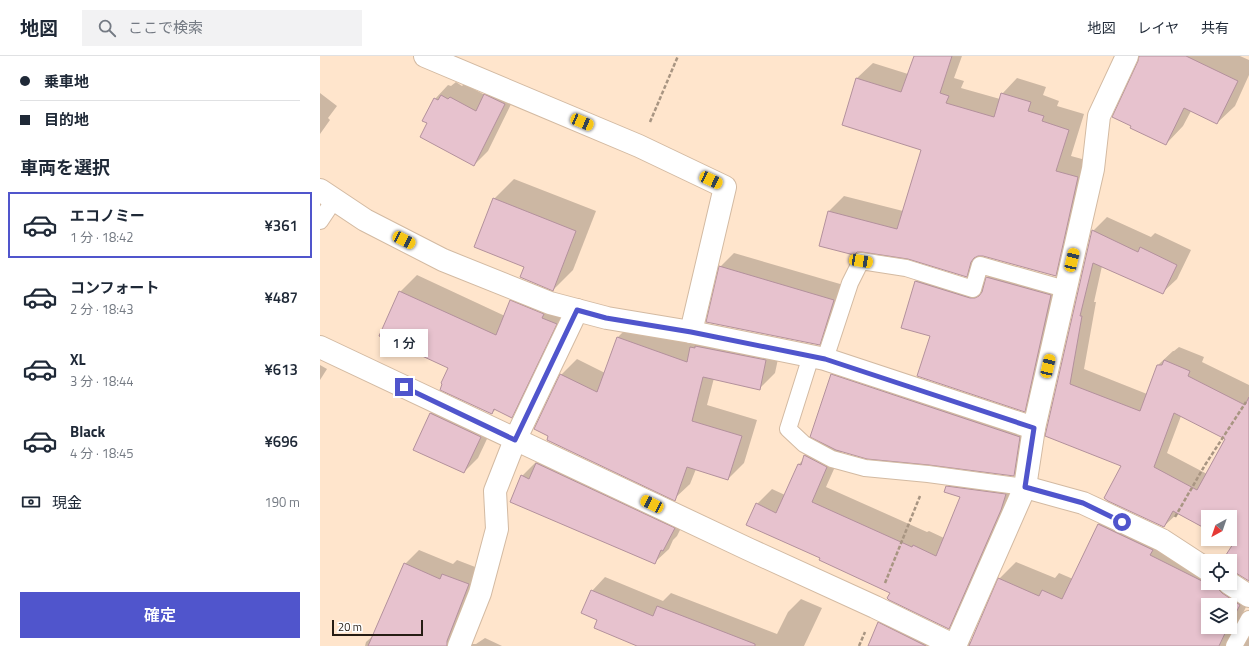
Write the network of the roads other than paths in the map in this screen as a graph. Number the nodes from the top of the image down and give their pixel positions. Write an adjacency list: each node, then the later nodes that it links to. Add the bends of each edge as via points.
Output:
1 (425, 56): 7 (street, via 639,146 725,187)
2 (1127, 56): 5 (street, via 1099,116 1092,169)
3 (327, 195): 4 (lane); 6 (street, via 365,220 443,260)
4 (320, 221)
5 (1065, 290): 9 (lane, via 980,266 973,288 906,268 861,261); 10 (street)
6 (577, 310): 7 (street, via 606,318); 11 (street)
7 (691, 332): 9 (street)
8 (320, 347): 11 (street)
9 (818, 357): 10 (street); 12 (lane, via 788,429 804,444 832,460 865,468)
10 (1034, 428): 12 (street)
11 (515, 440): 12 (street, via 955,646); 17 (street, via 495,492 497,529 480,593)
12 (1025, 487): 13 (street, via 1083,503 1162,540)
13 (1201, 565)
14 (1237, 588): 15 (street)
15 (1249, 596)
16 (1249, 619): 18 (lane)
17 (459, 646)
18 (1234, 646)

